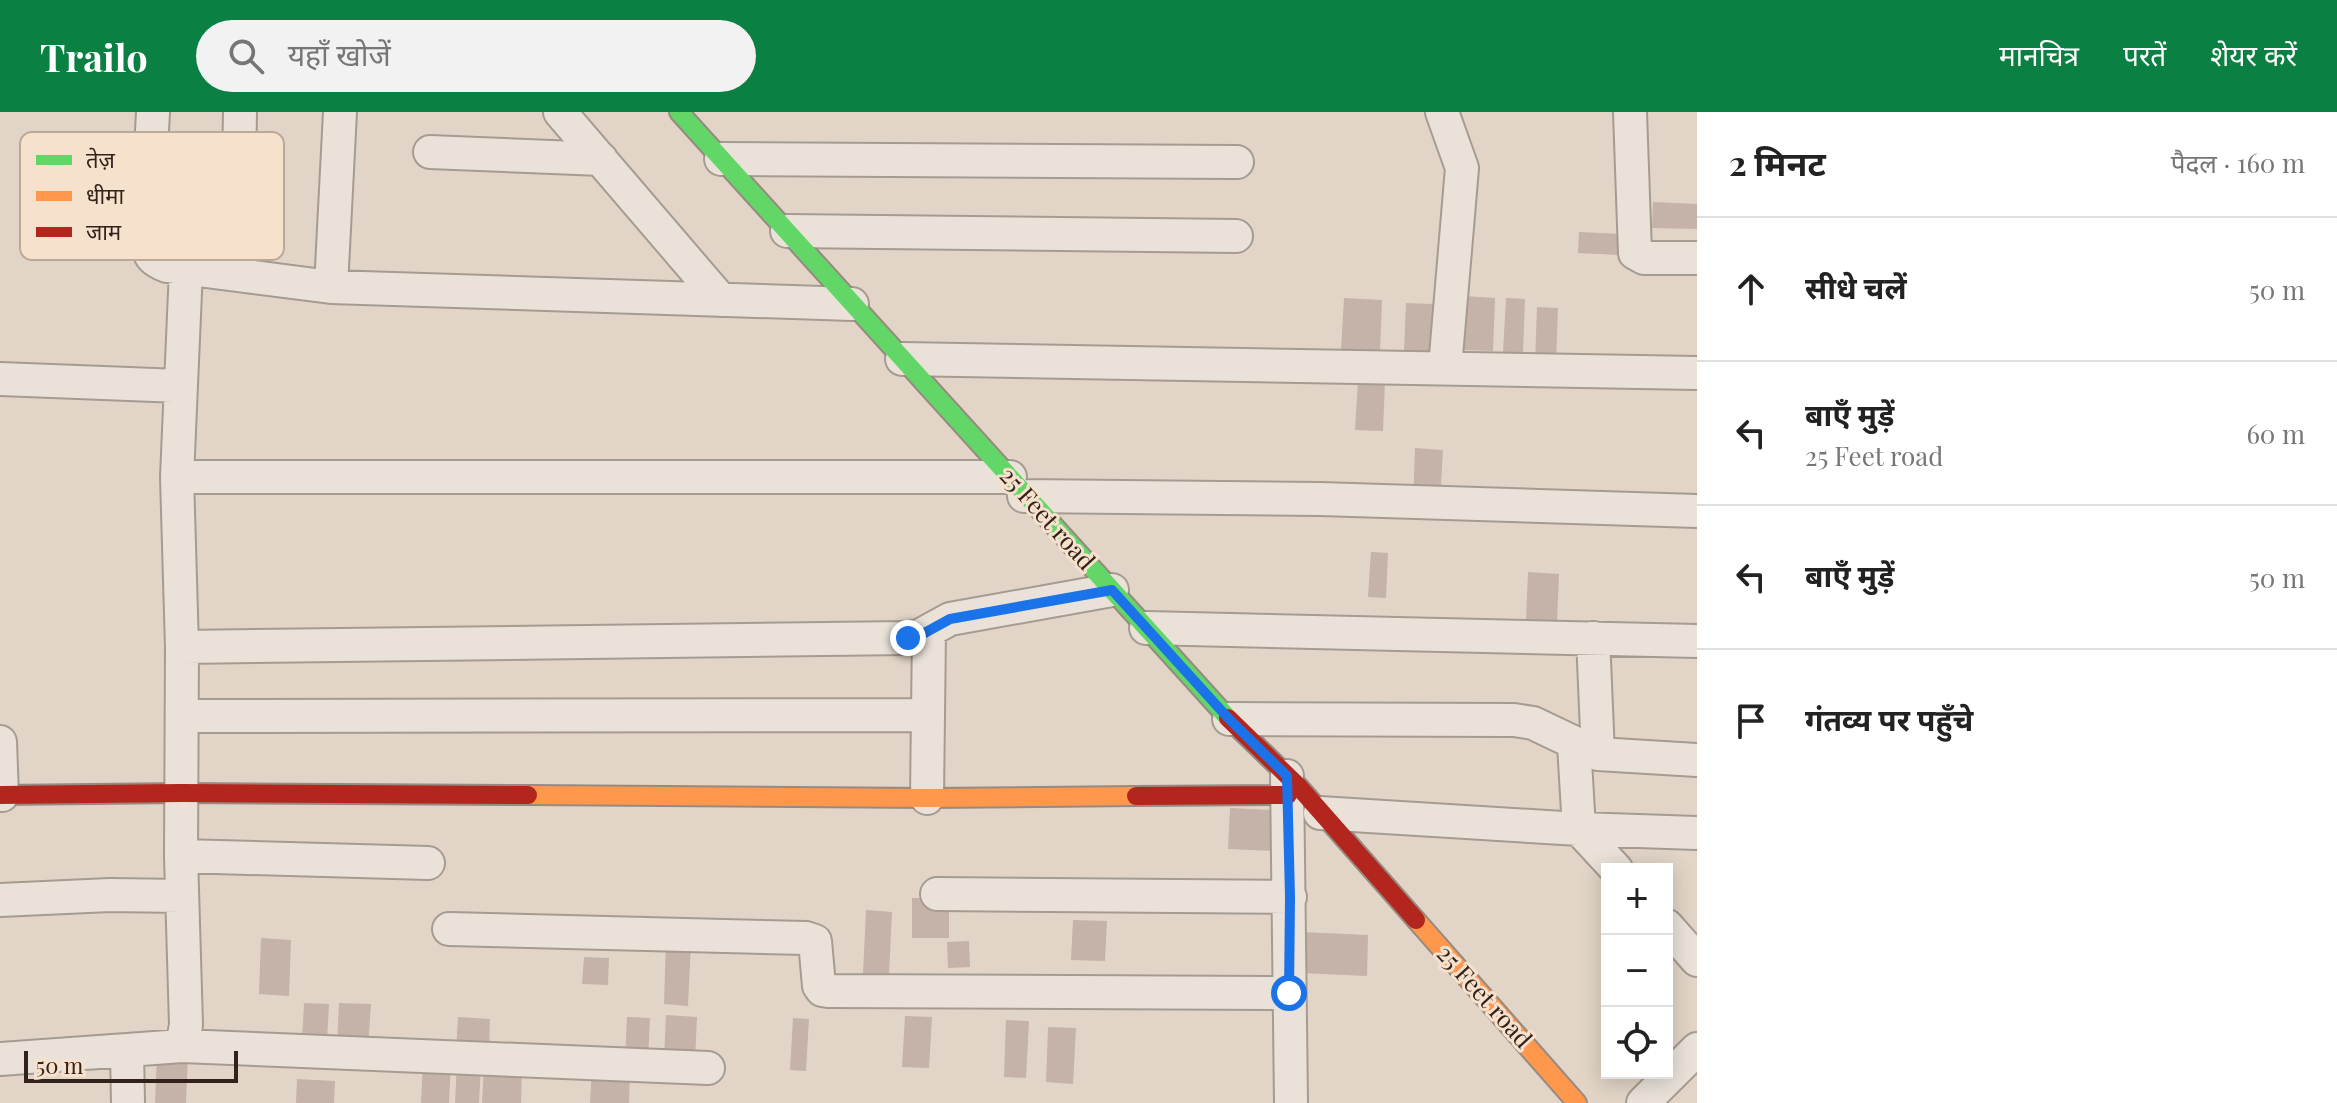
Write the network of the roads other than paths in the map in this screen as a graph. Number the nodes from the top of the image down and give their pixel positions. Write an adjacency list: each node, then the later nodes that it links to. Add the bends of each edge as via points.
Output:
1 (153, 112): 8 (street)
2 (240, 112): 9 (street)
3 (340, 112): 21 (street)
4 (560, 112): 11 (street)
5 (679, 112): 12 (street, 25 Feet road)
6 (1442, 112): 25 (street, via 1462,168)
7 (1630, 112): 16 (street, via 1635,253 1644,258)
8 (152, 132)
9 (240, 132)
10 (430, 152): 11 (street)
11 (601, 159): 22 (street)
12 (721, 159): 13 (street); 14 (street, 25 Feet road)
13 (1237, 162)
14 (787, 231): 15 (street); 23 (street, 25 Feet road)
15 (1236, 236)
16 (1697, 258)
17 (154, 260): 19 (street)
18 (237, 260): 20 (street)
19 (186, 269): 20 (street); 28 (street)
20 (237, 275): 21 (street)
21 (331, 287): 22 (street)
22 (721, 300): 23 (street)
23 (852, 304): 24 (street, 25 Feet road)
24 (902, 359): 25 (street); 30 (street, 25 Feet road)
25 (1445, 368): 26 (street)
26 (1697, 373)
27 (0, 379): 28 (street)
28 (180, 386): 29 (street)
29 (177, 477): 30 (street); 37 (street)
30 (1017, 486): 31 (street); 32 (street, 25 Feet road)
31 (1697, 511)
32 (1112, 590): 33 (street, 25 Feet road); 34 (street, via 950,619)
33 (1146, 628): 35 (street); 40 (street, 25 Feet road)
34 (929, 631): 37 (street, via 908,638); 38 (street)
35 (1593, 638): 36 (street); 42 (street)
36 (1697, 641)
37 (182, 647): 39 (street)
38 (928, 715): 39 (street); 47 (street)
39 (182, 716): 45 (street)
40 (1229, 719): 42 (street, via 1514,720 1533,723); 44 (street, 25 Feet road)
41 (0, 742): 46 (street)
42 (1586, 749): 43 (street); 49 (street)
43 (1697, 760)
44 (1288, 785): 47 (street); 48 (street, 25 Feet road); 56 (street)
45 (182, 793): 46 (street); 47 (street); 51 (street)
46 (1, 795)
47 (927, 798)
48 (1320, 813): 49 (street); 69 (street, 25 Feet road)
49 (1579, 829): 50 (street); 53 (street)
50 (1697, 833)
51 (181, 856): 52 (street); 55 (street)
52 (428, 863)
53 (1610, 863)
54 (937, 894): 56 (street)
55 (182, 896): 57 (street); 62 (street)
56 (1290, 897): 61 (street)
57 (0, 900)
58 (449, 929): 61 (street, via 806,938 815,941 819,986 828,991)
59 (1673, 933): 60 (street)
60 (1697, 960)
61 (1289, 993): 68 (street)
62 (182, 1046): 64 (street); 66 (street)
63 (1697, 1049): 70 (street)
64 (127, 1050): 65 (street); 67 (street)
65 (0, 1059)
66 (708, 1068)
67 (128, 1103)
68 (1291, 1103)
69 (1577, 1103)
70 (1643, 1103)

